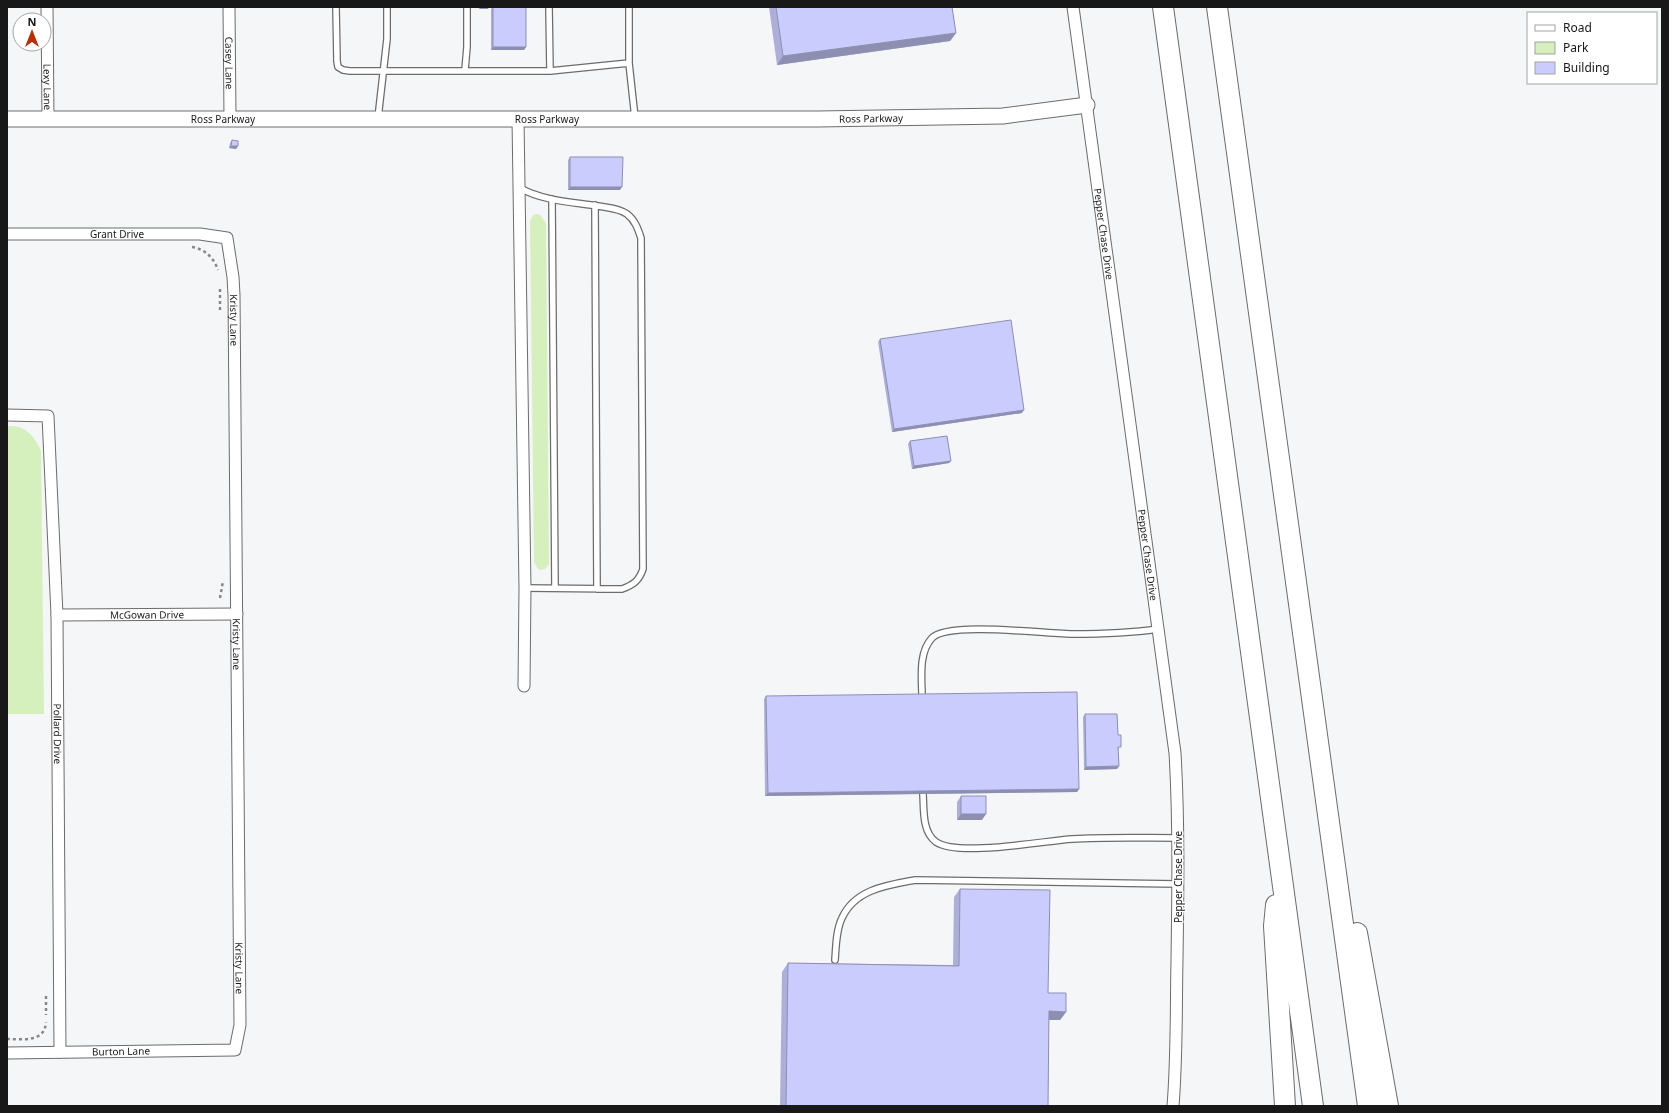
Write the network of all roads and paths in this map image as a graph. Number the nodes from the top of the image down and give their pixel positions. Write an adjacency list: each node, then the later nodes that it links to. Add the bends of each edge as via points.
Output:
1 (47, 7): 16 (street, Lexy Lane)
2 (228, 7): 17 (street, Casey Lane)
3 (336, 7): 14 (lane, via 338,67 350,71)
4 (387, 7): 14 (lane, via 387,39)
5 (467, 7): 12 (lane)
6 (549, 7): 13 (lane)
7 (629, 7): 11 (lane)
8 (1073, 7): 15 (street, Pepper Chase Drive)
9 (1163, 7): 45 (highway)
10 (1217, 7): 32 (highway)
11 (629, 63): 13 (lane); 21 (lane)
12 (465, 70): 13 (lane); 14 (lane)
13 (550, 71)
14 (382, 72): 18 (lane)
15 (1087, 105): 21 (street, Ross Parkway, via 1003,116 770,120); 40 (street, Pepper Chase Drive)
16 (48, 118): 17 (street, Ross Parkway); 19 (street, Ross Parkway)
17 (230, 118): 18 (street, Ross Parkway)
18 (378, 118): 20 (street, Ross Parkway)
19 (7, 119)
20 (518, 119): 21 (street, Ross Parkway); 22 (street)
21 (636, 119)
22 (520, 188): 23 (lane); 34 (street)
23 (552, 199): 24 (lane); 35 (lane)
24 (595, 205): 36 (lane); 36 (lane, via 628,214 637,225 641,238 644,565 640,577 633,586 622,589)
25 (7, 234): 26 (street, Grant Drive, via 200,234)
26 (227, 238): 38 (street, Kristy Lane, via 234,277)
27 (186, 247): 28 (path, via 208,254)
28 (219, 272)
29 (220, 284): 30 (path)
30 (220, 314)
31 (7, 415): 39 (street, Pollard Drive, via 48,416)
32 (1293, 563): 56 (highway); 57 (highway)
33 (223, 575): 37 (path)
34 (525, 588): 35 (lane); 41 (street)
35 (556, 588): 36 (lane)
36 (597, 589)
37 (220, 598)
38 (237, 614): 39 (street, McGowan Drive); 50 (street, Kristy Lane, via 240,1025)
39 (57, 615): 51 (street, Pollard Drive)
40 (1159, 629): 42 (lane, via 1073,634 1000,630 950,631 931,639 924,655); 44 (street, Pepper Chase Drive, via 1175,753)
41 (524, 686)
42 (922, 697)
43 (923, 794): 44 (lane, via 927,831 937,842 953,847 984,849 1071,839)
44 (1178, 838): 46 (street, Pepper Chase Drive)
45 (1279, 867): 54 (highway, via 1274,926); 55 (highway)
46 (1178, 884): 47 (lane, via 915,880 887,885 865,892 848,906 841,919); 53 (street, Pepper Chase Drive)
47 (835, 960)
48 (46, 996): 49 (path, via 46,1024 42,1033 35,1039)
49 (7, 1039)
50 (235, 1050): 51 (street, Burton Lane)
51 (60, 1052): 52 (street, Burton Lane)
52 (7, 1053)
53 (1173, 1106)
54 (1285, 1106)
55 (1313, 1106)
56 (1368, 1106)
57 (1388, 1106)

